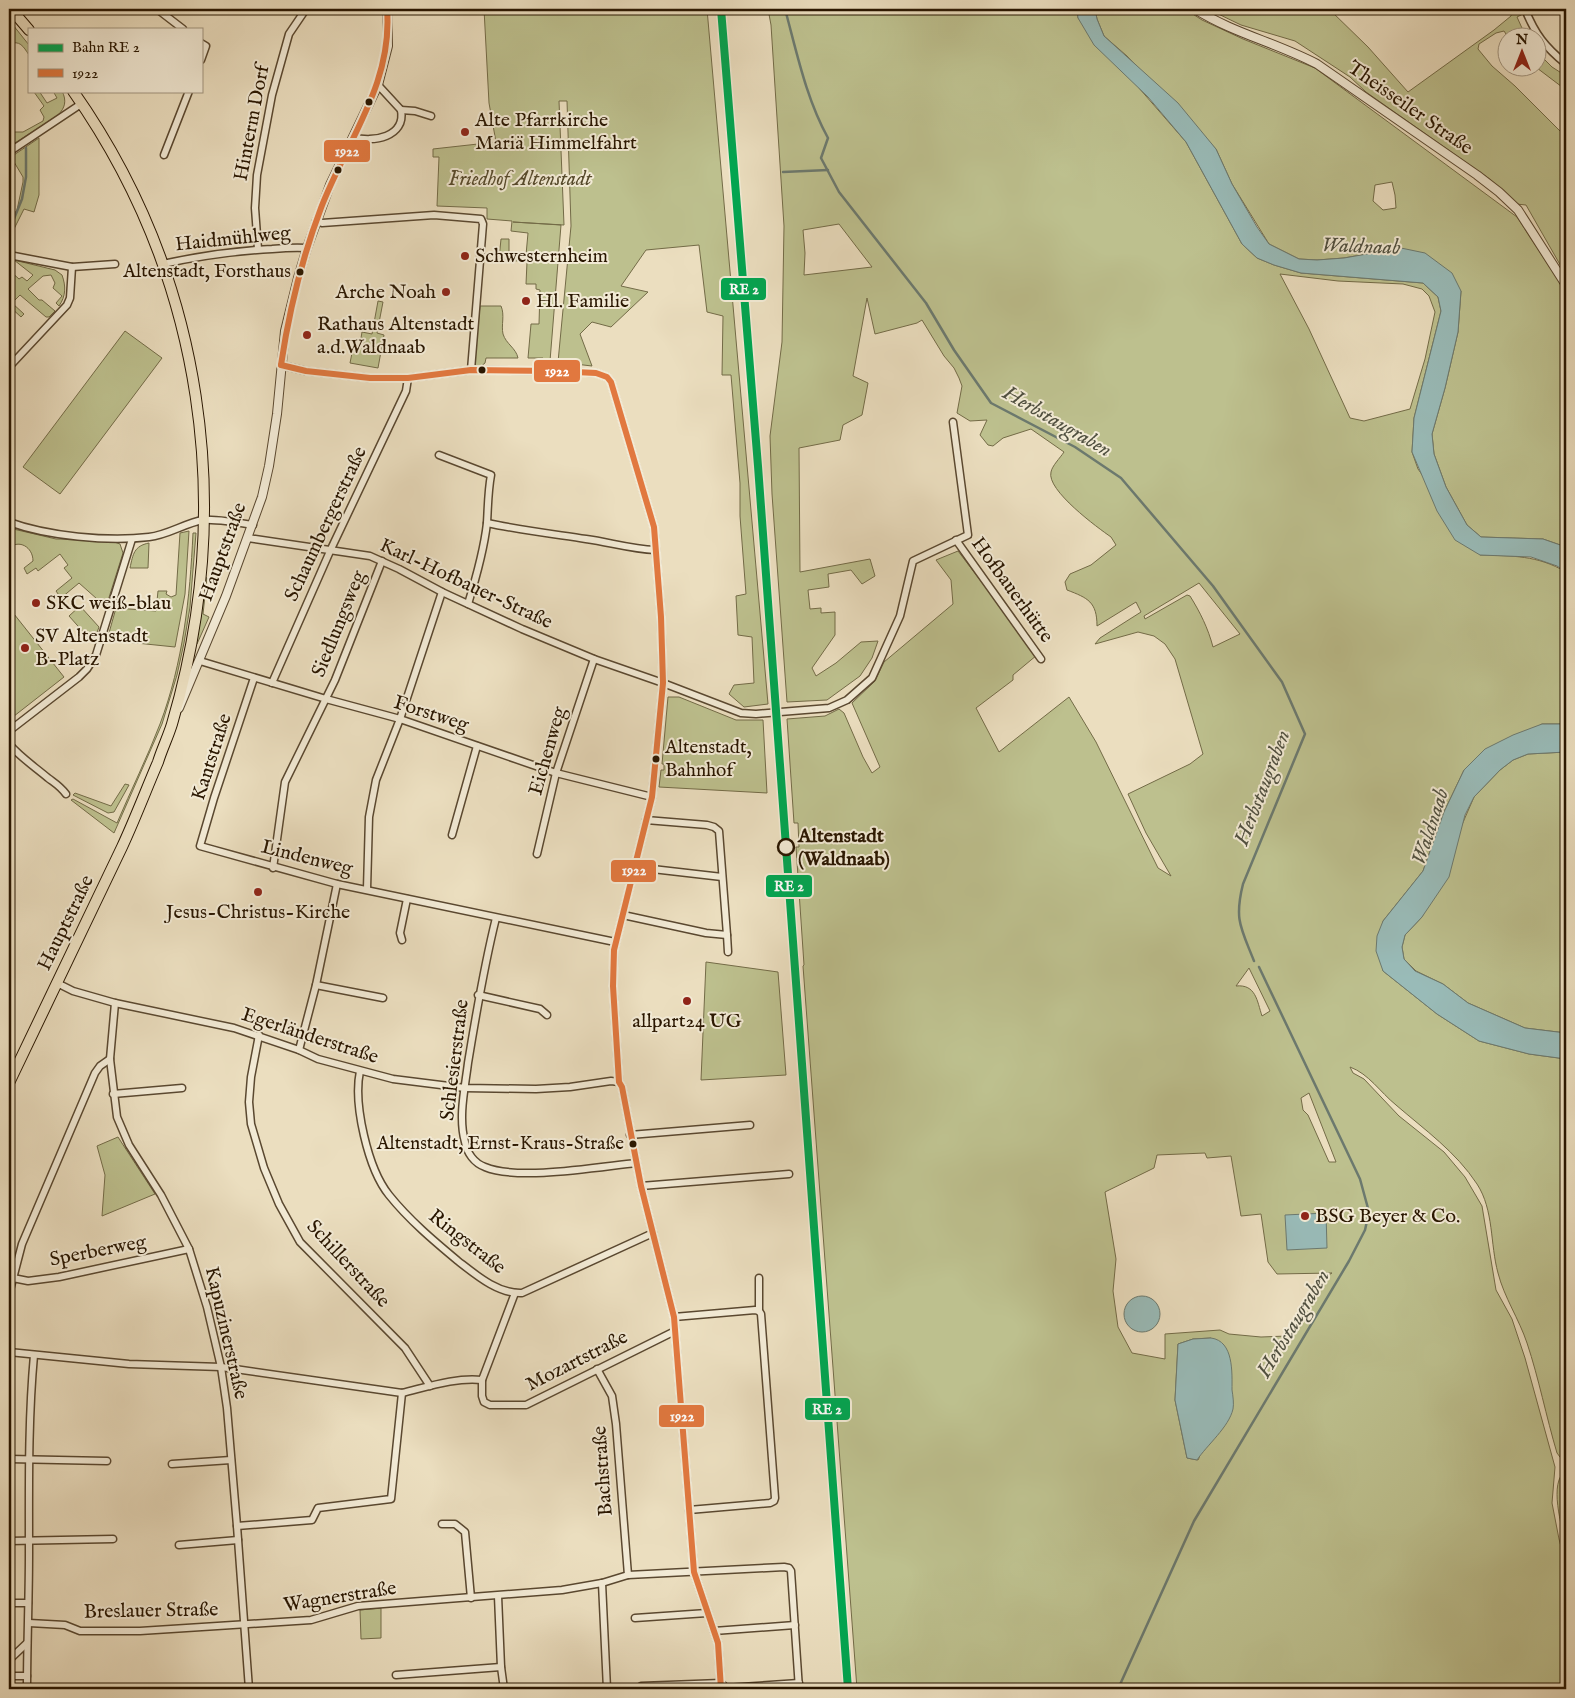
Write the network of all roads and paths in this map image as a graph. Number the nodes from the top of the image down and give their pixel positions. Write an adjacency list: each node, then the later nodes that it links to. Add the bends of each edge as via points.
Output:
1 (11, 9): 8 (main road)
2 (158, 9): 7 (street)
3 (306, 9): 23 (street, Hinterm Dorf, via 289,34 272,95 257,176)
4 (387, 9): 12 (street, Hauptstraße, via 388,46)
5 (1195, 9): 28 (street, Theisseiler Straße, via 1224,25 1317,64 1477,175 1518,210)
6 (1525, 9): 11 (street, via 1533,28 1550,51)
7 (182, 28)
8 (28, 29)
9 (202, 44): 10 (street, via 206,46)
10 (202, 57)
11 (1566, 64)
12 (378, 85): 16 (street); 18 (street, Hauptstraße)
13 (73, 92): 15 (main road)
14 (189, 92): 20 (street)
15 (81, 104): 19 (street); 26 (main road, via 122,169)
16 (401, 110): 17 (street); 18 (street, via 398,127 388,135 367,140)
17 (431, 116)
18 (353, 137): 21 (street, Hauptstraße)
19 (9, 152)
20 (164, 155)
21 (316, 222): 22 (street, Hauptstraße); 31 (street, via 434,215 481,219)
22 (307, 248): 23 (street, Haidmühlweg); 29 (street, Hauptstraße, via 289,315)
23 (258, 249): 26 (street, Haidmühlweg)
24 (9, 255): 27 (street)
25 (115, 264): 27 (street)
26 (163, 264): 35 (main road, via 185,335 196,397 202,448)
27 (72, 267): 30 (street, via 67,305)
28 (1566, 285)
29 (281, 365): 32 (street, via 335,375); 38 (street, Hauptstraße, via 278,414 269,466)
30 (9, 368)
31 (471, 370): 32 (street); 43 (street, via 596,373 607,377 654,527)
32 (408, 378): 42 (street, Schaumbergerstraße, via 406,391)
33 (952, 422): 41 (street, Hofbauerhütte, via 968,535)
34 (439, 455): 37 (street, via 491,475)
35 (203, 520): 38 (street); 40 (street, via 150,537); 55 (main road, via 192,638)
36 (9, 522): 40 (street, via 66,536)
37 (487, 523): 43 (street, via 637,550); 46 (street)
38 (253, 525): 39 (street, Hauptstraße)
39 (248, 538): 42 (street, Karl-Hofbauer-Straße); 49 (street, Hauptstraße)
40 (132, 539): 56 (street, via 96,655 79,678)
41 (956, 540): 48 (street, Hofbauerhütte); 52 (street, Hofbauerhütte, via 913,561 900,616 872,678 847,700 829,708 741,713)
42 (331, 549): 44 (street, Karl-Hofbauer-Straße); 51 (street, Schaumbergerstraße)
43 (655, 550): 52 (street)
44 (382, 561): 45 (street, Karl-Hofbauer-Straße); 53 (street, Siedlungsweg)
45 (442, 592): 46 (street, Karl-Hofbauer-Straße); 54 (street)
46 (468, 604): 47 (street, Karl-Hofbauer-Straße)
47 (594, 658): 52 (street, Karl-Hofbauer-Straße); 59 (street, Eichenweg)
48 (1041, 659)
49 (200, 661): 50 (street, Forstweg); 55 (street, Hauptstraße)
50 (254, 678): 51 (street, Forstweg); 64 (street, Kantstraße)
51 (272, 683): 53 (street, Forstweg)
52 (663, 683): 61 (street)
53 (326, 699): 54 (street, Forstweg); 67 (street, Siedlungsweg, via 285,782)
54 (400, 719): 58 (street, Forstweg); 70 (street, via 376,780 369,817)
55 (172, 726): 78 (main road, Hauptstraße, via 138,812)
56 (9, 731)
57 (9, 744): 60 (street)
58 (477, 746): 59 (street, Forstweg); 63 (street)
59 (556, 773): 61 (street, Forstweg); 65 (street, Eichenweg)
60 (66, 794)
61 (652, 797): 62 (street)
62 (646, 820): 66 (street); 68 (street, via 714,827 721,835)
63 (452, 835)
64 (200, 846): 67 (street, Lindenweg)
65 (537, 854)
66 (635, 867): 68 (street); 72 (street)
67 (274, 868): 69 (street, Lindenweg)
68 (722, 877): 74 (street)
69 (336, 884): 70 (street, Lindenweg); 79 (street)
70 (367, 890): 71 (street, Lindenweg)
71 (407, 899): 73 (street, Lindenweg); 75 (street, via 400,933)
72 (623, 914): 74 (street); 76 (street)
73 (496, 918): 76 (street, Lindenweg); 80 (street, Schlesierstraße)
74 (727, 935): 77 (street)
75 (402, 940)
76 (615, 942): 88 (street, via 613,986)
77 (728, 952)
78 (57, 983): 82 (street, Egerländerstraße); 89 (main road, Hauptstraße)
79 (316, 985): 81 (street); 85 (street)
80 (478, 995): 83 (street, via 540,1009); 91 (street, Schlesierstraße)
81 (383, 998)
82 (115, 1003): 84 (street, Egerländerstraße, via 227,1026); 86 (street, Kapuzinerstraße)
83 (547, 1015)
84 (259, 1036): 85 (street, Egerländerstraße); 112 (street, Schillerstraße, via 251,1077 251,1124 279,1204 300,1242 405,1348)
85 (299, 1050): 87 (street, Egerländerstraße)
86 (110, 1059): 92 (street, Kapuzinerstraße); 100 (street, via 95,1073 22,1244)
87 (360, 1071): 91 (street, Egerländerstraße); 102 (street, Ringstraße, via 358,1088 363,1134 370,1158 388,1194 437,1244 464,1266 492,1285)
88 (618, 1082): 91 (street, Egerländerstraße, via 536,1089); 94 (street, via 622,1087)
89 (9, 1083)
90 (182, 1088): 92 (street)
91 (465, 1088): 95 (street, Schlesierstraße, via 465,1143 469,1154 483,1166 497,1171 543,1173)
92 (113, 1094): 99 (street, Kapuzinerstraße, via 117,1117 129,1145 161,1195)
93 (750, 1125): 94 (street)
94 (630, 1135): 95 (street)
95 (636, 1163): 97 (street)
96 (788, 1174): 97 (street)
97 (641, 1186): 98 (street)
98 (653, 1233): 102 (street, Ringstraße, via 530,1290); 105 (street)
99 (189, 1249): 100 (street, Sperberweg, via 59,1277 28,1281); 109 (street, Kapuzinerstraße, via 205,1299)
100 (13, 1278): 103 (street)
101 (759, 1278): 104 (street)
102 (515, 1293): 111 (street)
103 (9, 1294)
104 (759, 1311): 105 (street); 119 (street, via 774,1501)
105 (674, 1317): 106 (street)
106 (675, 1331): 110 (street, Mozartstraße); 119 (street)
107 (9, 1352): 108 (street)
108 (34, 1355): 109 (street, via 129,1364); 115 (street)
109 (220, 1367): 113 (street); 116 (street, Kapuzinerstraße)
110 (597, 1369): 111 (street, Mozartstraße, via 526,1405 490,1405 484,1402); 128 (street, Bachstraße, via 612,1396)
111 (482, 1380): 112 (street)
112 (430, 1386): 113 (street)
113 (402, 1393): 121 (street, via 391,1499 318,1508 312,1520)
114 (9, 1459): 115 (street)
115 (28, 1459): 117 (street); 125 (street)
116 (231, 1460): 118 (street); 121 (street, Kapuzinerstraße)
117 (107, 1461)
118 (172, 1464)
119 (689, 1510): 127 (street)
120 (442, 1524): 131 (street, via 455,1524 465,1532)
121 (237, 1526): 123 (street, Kapuzinerstraße)
122 (113, 1539): 125 (street)
123 (238, 1540): 126 (street); 137 (street, Kapuzinerstraße)
124 (9, 1541): 125 (street)
125 (29, 1541): 133 (street)
126 (179, 1545)
127 (694, 1572): 128 (street, Wagnerstraße); 134 (street); 138 (street, Wagnerstraße, via 789,1568)
128 (628, 1575): 129 (street, Wagnerstraße)
129 (602, 1582): 130 (street, Wagnerstraße, via 562,1590); 152 (street)
130 (498, 1596): 131 (street, Wagnerstraße); 142 (street)
131 (472, 1598): 137 (street, Wagnerstraße, via 358,1606 312,1620)
132 (9, 1603): 133 (street)
133 (28, 1603): 136 (street)
134 (707, 1613): 135 (street); 139 (street)
135 (635, 1618)
136 (29, 1624): 137 (street, Breslauer Straße, via 65,1625 88,1631); 140 (street)
137 (244, 1625): 150 (street, Kapuzinerstraße)
138 (795, 1625): 139 (street); 148 (street)
139 (714, 1630): 147 (street)
140 (27, 1643): 141 (street); 145 (street)
141 (9, 1660)
142 (501, 1667): 143 (street); 151 (street)
143 (396, 1675)
144 (9, 1676): 145 (street)
145 (27, 1676): 149 (street)
146 (642, 1686): 147 (street)
147 (721, 1686): 148 (street)
148 (799, 1686)
149 (27, 1689)
150 (249, 1689)
151 (504, 1689)
152 (607, 1689)

